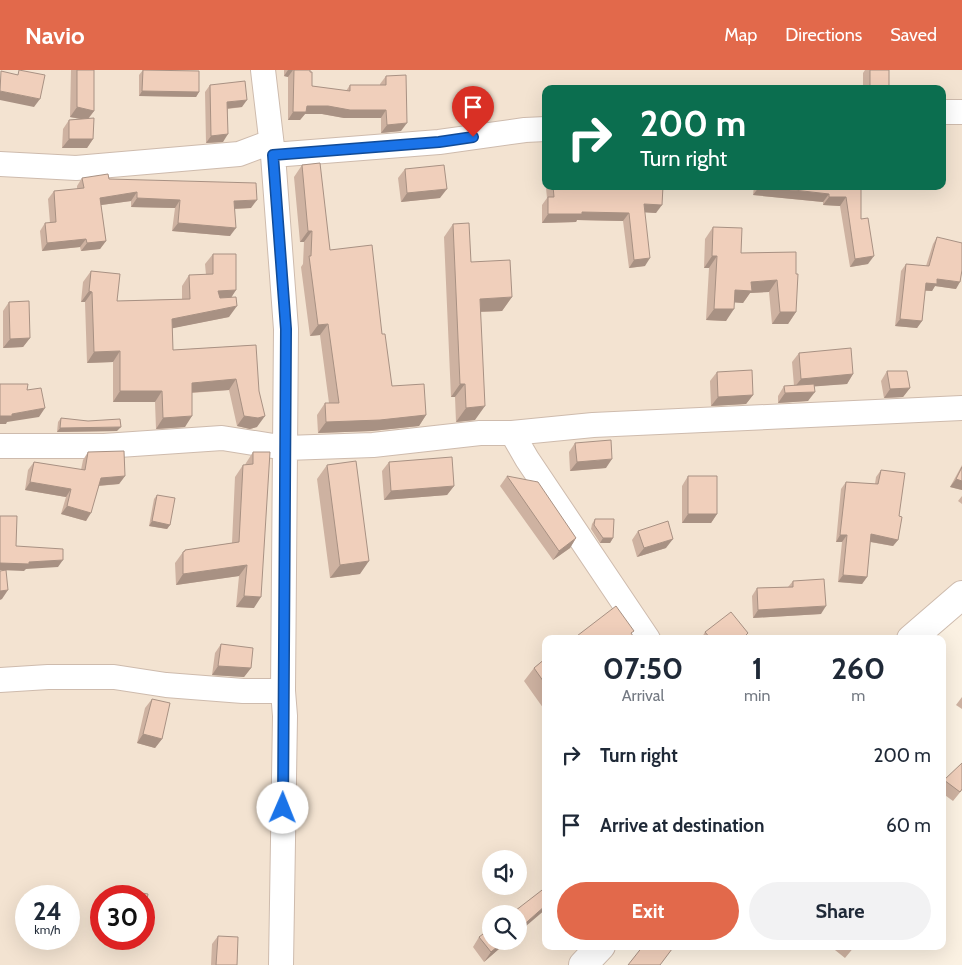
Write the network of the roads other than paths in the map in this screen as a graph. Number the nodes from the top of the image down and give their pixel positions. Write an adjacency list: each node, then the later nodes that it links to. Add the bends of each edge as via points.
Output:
1 (263, 70): 5 (street)
2 (946, 112): 3 (street)
3 (962, 112)
4 (542, 129): 5 (street, via 439,142)
5 (272, 148): 6 (street, via 239,154 76,168); 10 (street, via 286,329)
6 (0, 164)
7 (962, 408): 8 (street, via 593,425)
8 (512, 433): 10 (street, via 480,433 373,445); 12 (street)
9 (0, 446): 10 (street, via 104,446 222,438)
10 (286, 448): 15 (street)
11 (962, 594): 13 (street)
12 (645, 635)
13 (916, 635)
14 (0, 680): 15 (street, via 114,677 166,686)
15 (283, 691): 17 (street)
16 (597, 950): 18 (street)
17 (281, 965)
18 (583, 965)

